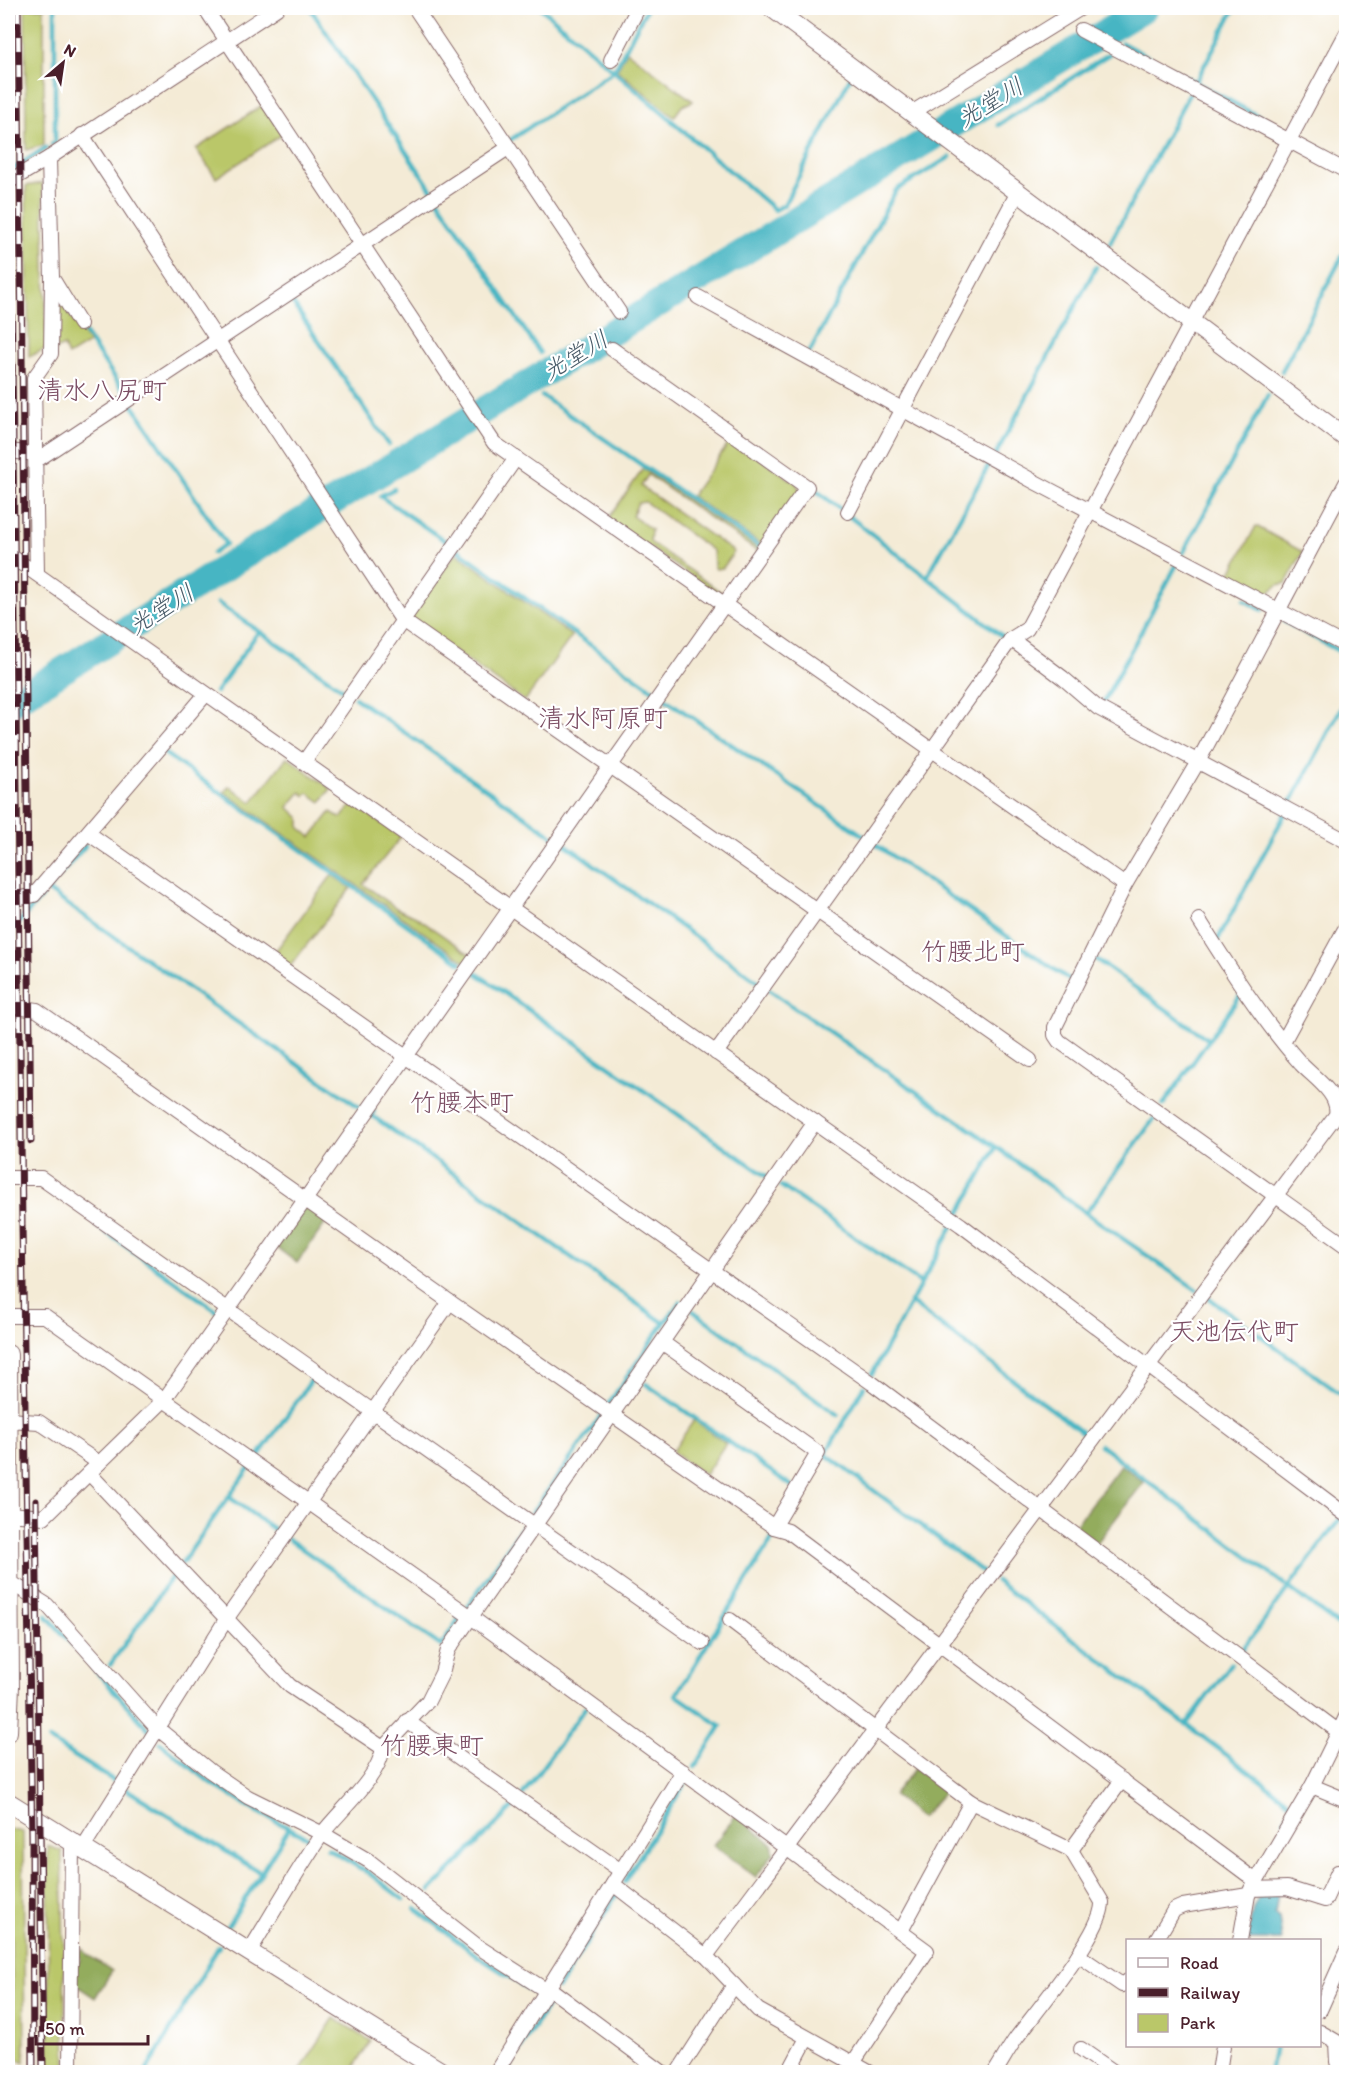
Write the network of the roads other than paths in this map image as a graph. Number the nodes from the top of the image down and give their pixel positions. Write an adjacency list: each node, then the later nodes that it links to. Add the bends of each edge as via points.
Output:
1 (205, 8): 9 (street)
2 (276, 8): 9 (street)
3 (415, 8): 14 (street)
4 (638, 8): 10 (street)
5 (772, 8): 11 (street)
6 (1081, 8): 11 (street)
7 (1081, 30): 13 (street)
8 (1347, 34): 13 (street)
9 (227, 40): 12 (street); 19 (street)
10 (610, 60)
11 (913, 112): 18 (street)
12 (82, 135): 15 (street); 25 (street)
13 (1289, 141): 16 (street); 23 (street)
14 (508, 148): 19 (street); 22 (street)
15 (49, 158): 17 (street); 20 (street)
16 (1347, 171)
17 (8, 182)
18 (1018, 192): 23 (street); 27 (street)
19 (362, 244): 25 (street); 31 (street, via 494,443)
20 (52, 279): 24 (street); 30 (street, via 51,354 34,378)
21 (698, 297): 27 (street)
22 (619, 312)
23 (1193, 323): 28 (street); 34 (street)
24 (80, 324)
25 (218, 340): 30 (street); 39 (street)
26 (612, 349): 37 (street, via 807,487)
27 (903, 408): 33 (street); 34 (street)
28 (1347, 438)
29 (8, 451): 30 (street)
30 (37, 457): 36 (street)
31 (516, 458): 37 (street); 39 (street)
32 (1347, 483): 38 (street)
33 (848, 512)
34 (1091, 512): 38 (street); 40 (street, via 1027,629)
35 (8, 554): 36 (street)
36 (37, 574): 42 (street)
37 (724, 605): 43 (street); 46 (street)
38 (1278, 610): 41 (street); 44 (street)
39 (402, 620): 45 (street); 46 (street)
40 (1011, 639): 43 (street); 44 (street, via 1098,708)
41 (1347, 646)
42 (206, 694): 45 (street); 47 (street)
43 (932, 750): 49 (street); 52 (street)
44 (1199, 760): 48 (street); 49 (street)
45 (304, 762): 51 (street)
46 (610, 766): 51 (street); 52 (street)
47 (88, 833): 50 (street, via 34,896); 58 (street)
48 (1347, 840)
49 (1125, 885): 62 (street, via 1054,1035)
50 (8, 901)
51 (510, 908): 57 (street); 58 (street)
52 (816, 912): 57 (street); 59 (street)
53 (1199, 920): 56 (street)
54 (1347, 927): 56 (street)
55 (8, 1006): 63 (street, via 37,1010)
56 (1283, 1042): 62 (street, via 1338,1107)
57 (716, 1053): 60 (street)
58 (405, 1056): 63 (street); 65 (street)
59 (1030, 1060)
60 (815, 1122): 65 (street); 71 (street, via 961,1225)
61 (8, 1178): 67 (street, via 41,1178)
62 (1276, 1196): 64 (street); 71 (street)
63 (305, 1199): 66 (street); 67 (street)
64 (1347, 1246)
65 (712, 1272): 69 (street); 78 (street, via 872,1383)
66 (450, 1302): 73 (street); 74 (street)
67 (227, 1309): 72 (street); 73 (street)
68 (8, 1316): 72 (street, via 45,1316)
69 (663, 1343): 74 (street); 82 (street, via 818,1453)
70 (8, 1354): 75 (street)
71 (1146, 1366): 78 (street); 80 (street)
72 (164, 1400): 76 (street); 77 (street)
73 (373, 1411): 77 (street); 81 (street)
74 (612, 1416): 81 (street); 82 (street)
75 (8, 1424): 76 (street, via 39,1422); 79 (street)
76 (94, 1468): 79 (street, via 44,1517); 86 (street)
77 (308, 1502): 85 (street); 86 (street)
78 (1040, 1509): 89 (street); 95 (street)
79 (9, 1514): 83 (street)
80 (1347, 1515)
81 (535, 1526): 85 (street); 88 (street)
82 (774, 1527): 89 (street, via 788,1531)
83 (8, 1537): 84 (street)
84 (10, 1582): 92 (street, via 47,1605); 94 (street)
85 (471, 1617): 91 (street, via 448,1650 428,1701); 97 (street)
86 (227, 1618): 92 (street); 96 (street, via 290,1686)
87 (730, 1620): 93 (street)
88 (702, 1642)
89 (940, 1644): 93 (street); 98 (street)
90 (1347, 1717): 95 (street)
91 (407, 1721): 96 (street); 107 (street)
92 (157, 1728): 103 (street, via 248,1797); 104 (street)
93 (875, 1730): 102 (street); 105 (street)
94 (8, 1732)
95 (1339, 1732): 99 (street)
96 (383, 1748): 103 (street, via 368,1779)
97 (683, 1771): 105 (street); 107 (street)
98 (1122, 1780): 106 (street); 110 (street)
99 (1312, 1786): 100 (street); 110 (street)
100 (1347, 1800)
101 (8, 1802): 104 (street)
102 (971, 1802): 106 (street); 111 (street)
103 (322, 1834): 114 (street); 120 (street, via 369,1861 480,1948)
104 (77, 1845): 114 (street); 128 (street)
105 (787, 1847): 111 (street); 117 (street)
106 (1071, 1850): 116 (street, via 1102,1910)
107 (621, 1871): 109 (street)
108 (1347, 1873): 110 (street, via 1338,1872 1325,1900 1287,1888)
109 (614, 1884): 117 (street); 120 (street)
110 (1252, 1888): 112 (street, via 1183,1905 1174,1910); 113 (street)
111 (901, 1931): 126 (street, via 927,1951)
112 (1157, 1939)
113 (1240, 1939)
114 (249, 1952): 129 (street)
115 (1347, 1952): 121 (street)
116 (1078, 1955): 118 (street, via 1122,1985); 135 (street)
117 (706, 1956): 119 (street)
118 (1126, 1982)
119 (734, 1985): 123 (street, via 758,2010); 132 (street)
120 (548, 1990): 130 (street); 131 (street)
121 (1321, 2008)
122 (1321, 2033): 127 (street, via 1337,2043 1338,2062)
123 (807, 2038): 126 (street); 133 (street)
124 (1223, 2047): 137 (street)
125 (1081, 2049): 136 (street)
126 (853, 2063): 134 (street)
127 (1347, 2069)
128 (70, 2073)
129 (442, 2073)
130 (496, 2073)
131 (662, 2073)
132 (678, 2073)
133 (789, 2073)
134 (869, 2073)
135 (995, 2073)
136 (1114, 2073)
137 (1219, 2073)

